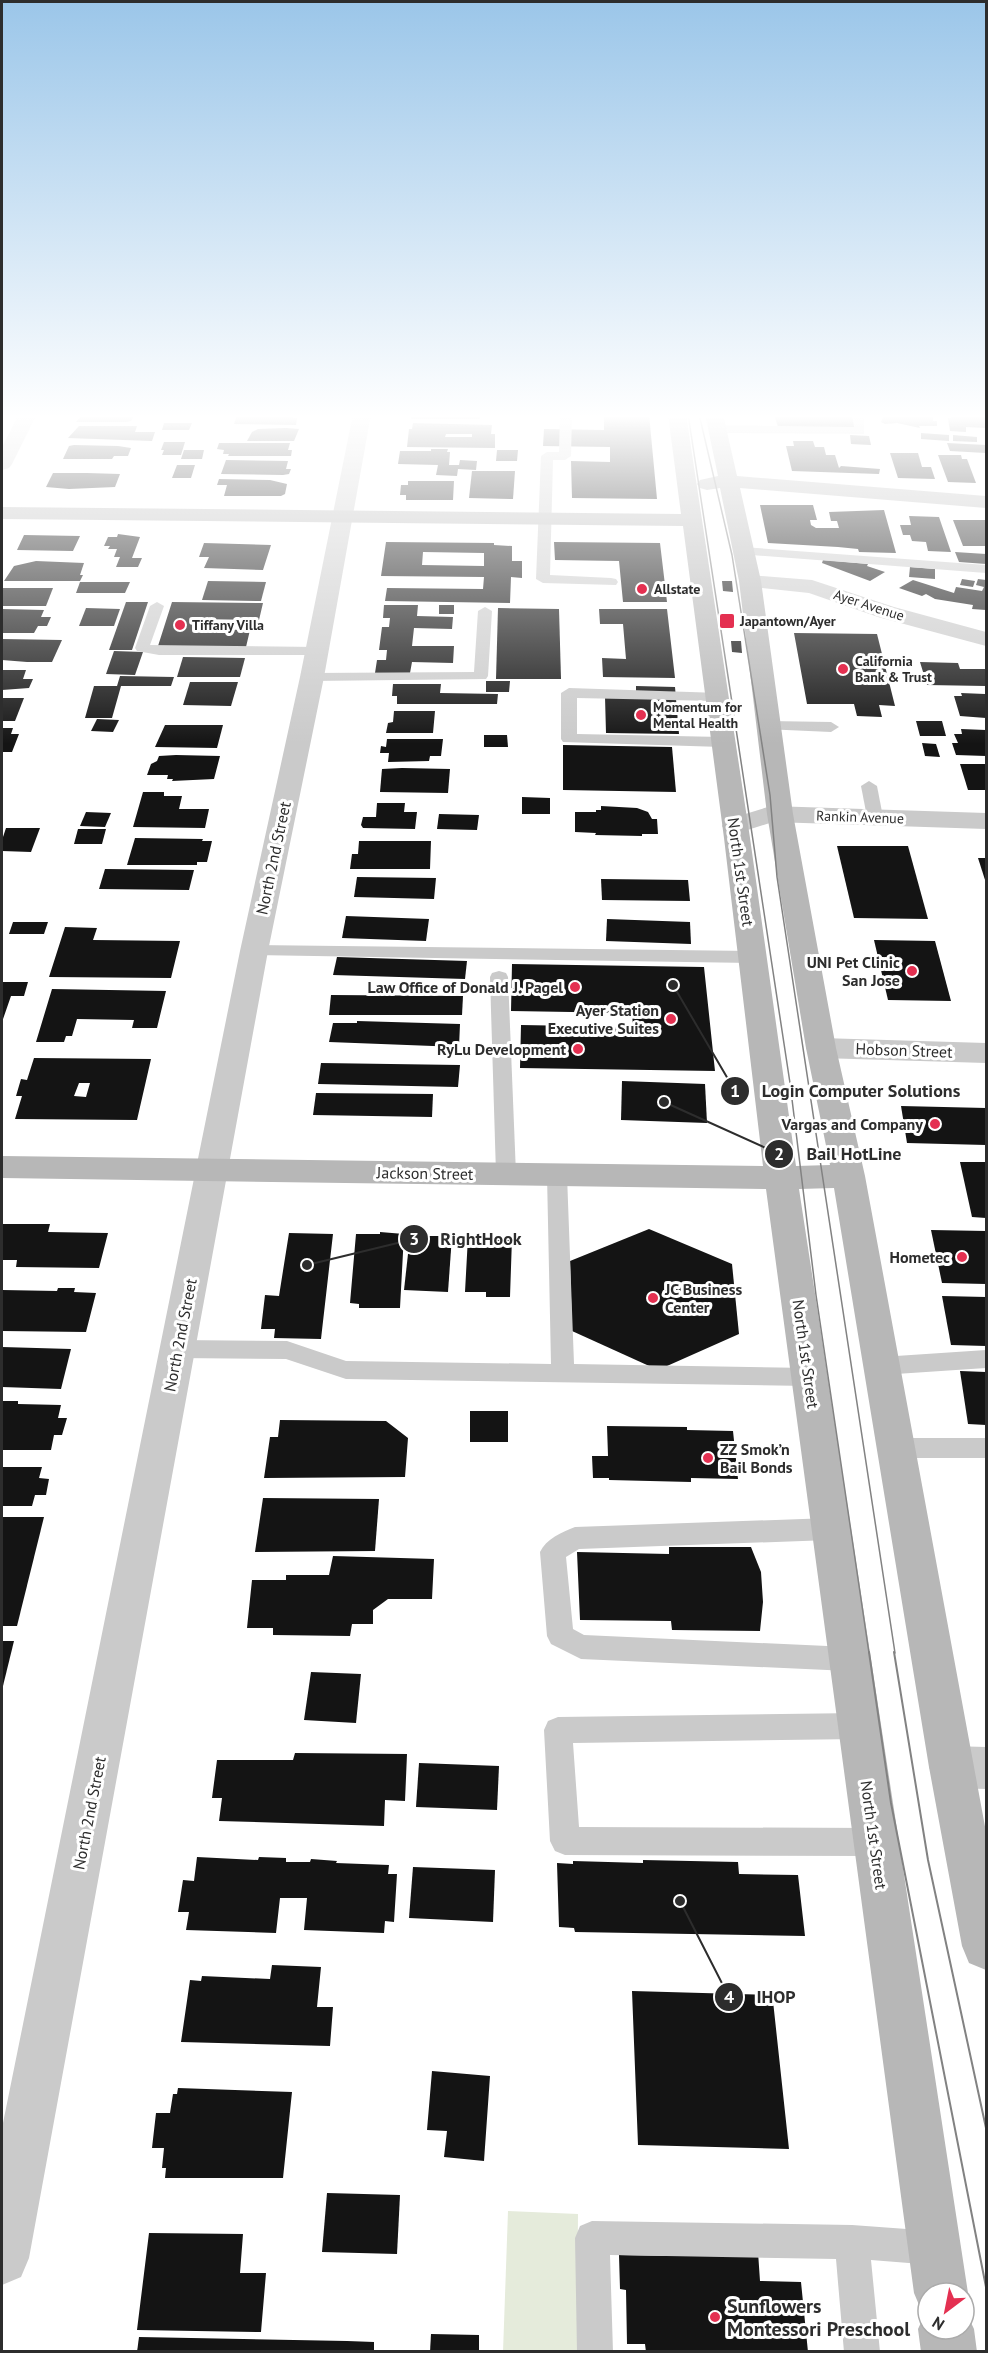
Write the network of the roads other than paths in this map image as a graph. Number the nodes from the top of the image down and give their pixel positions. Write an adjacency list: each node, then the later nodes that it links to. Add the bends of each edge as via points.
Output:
1 (341, 524): 12 (street, North 2nd Street)
2 (544, 524): 8 (lane, via 543,579)
3 (692, 524): 14 (main road, North 1st Street)
4 (737, 524): 5 (main road)
5 (743, 551): 6 (lane); 7 (main road)
6 (987, 569)
7 (750, 581): 11 (street, Ayer Avenue, via 812,587); 15 (main road)
8 (611, 582)
9 (157, 606): 12 (lane, via 142,648)
10 (485, 611): 13 (lane, via 480,676)
11 (987, 639)
12 (317, 651): 13 (street, North 2nd Street)
13 (312, 677): 23 (street, North 2nd Street)
14 (715, 696): 17 (main road, North 1st Street); 17 (lane, via 569,693 569,739)
15 (769, 726): 16 (lane); 19 (main road)
16 (831, 727)
17 (722, 742): 22 (main road, North 1st Street)
18 (869, 786): 20 (lane)
19 (780, 814): 20 (street, Rankin Avenue); 22 (street, Rankin Avenue); 26 (main road)
20 (876, 817): 21 (street, Rankin Avenue)
21 (987, 821)
22 (735, 826): 24 (main road, North 1st Street)
23 (254, 951): 24 (lane); 29 (street, North 2nd Street)
24 (752, 957): 33 (main road, North 1st Street)
25 (498, 977): 30 (lane)
26 (821, 1048): 27 (street, Hobson Street); 32 (main road)
27 (987, 1053)
28 (2, 1167): 29 (main road, Jackson Street)
29 (212, 1170): 30 (main road, Jackson Street); 34 (street, North 2nd Street)
30 (506, 1174): 31 (main road, Jackson Street)
31 (557, 1175): 33 (main road, Jackson Street); 37 (lane)
32 (849, 1176): 33 (main road, Jackson Street); 36 (main road)
33 (781, 1177): 38 (main road, North 1st Street)
34 (177, 1349): 37 (lane, via 287,1350 346,1370); 49 (street, North 2nd Street)
35 (987, 1359): 36 (lane)
36 (881, 1366): 39 (main road)
37 (563, 1374): 38 (lane)
38 (809, 1377): 41 (main road, North 1st Street)
39 (896, 1448): 40 (lane); 44 (main road)
40 (987, 1448)
41 (830, 1529): 42 (main road, North 1st Street); 42 (lane, via 575,1539 553,1552 561,1636 581,1647)
42 (849, 1659): 43 (main road, North 1st Street)
43 (858, 1726): 45 (main road, North 1st Street); 45 (lane, via 558,1730 565,1841)
44 (969, 1767): 46 (main road)
45 (875, 1842): 48 (main road, North 1st Street)
46 (987, 1946)
47 (852, 2242): 48 (lane); 51 (lane, via 592,2238); 52 (lane)
48 (934, 2248): 50 (main road, North 1st Street)
49 (2, 2258)
50 (939, 2281)
51 (595, 2352)
52 (862, 2352)

